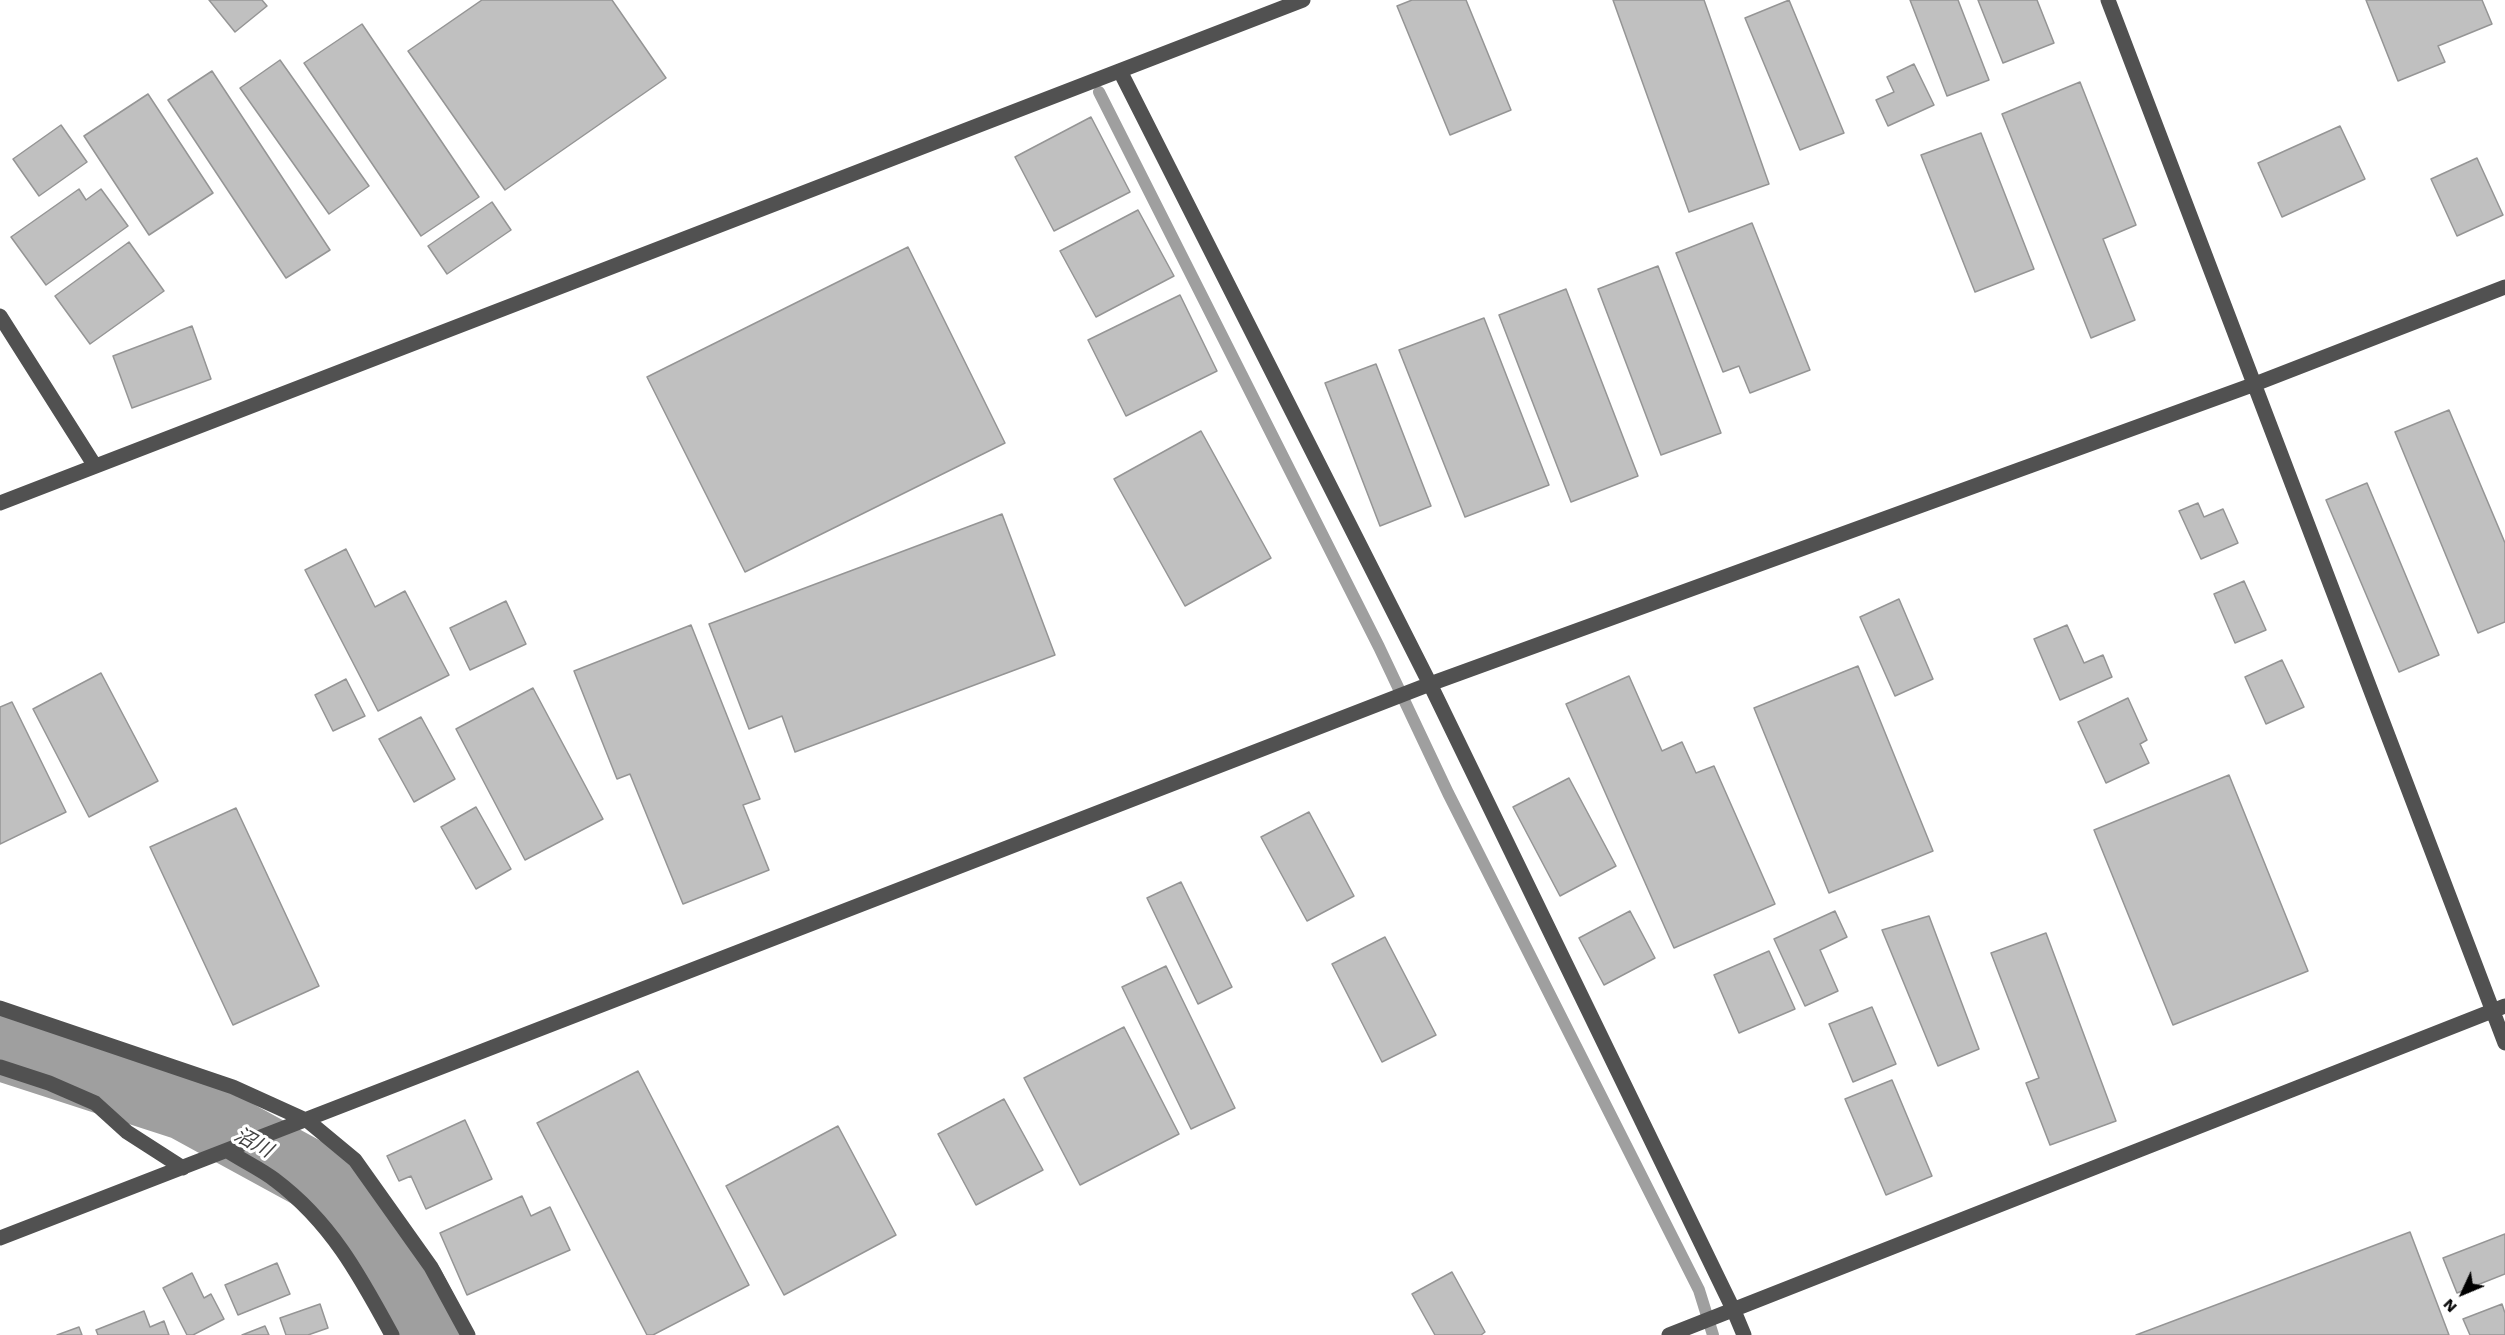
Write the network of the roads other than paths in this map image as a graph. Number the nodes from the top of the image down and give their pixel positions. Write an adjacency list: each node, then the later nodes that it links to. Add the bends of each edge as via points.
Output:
1 (1303, 0): 3 (street)
2 (2108, 0): 7 (street)
3 (1272, 5): 4 (street)
4 (1120, 71): 8 (street); 10 (street)
5 (2505, 287): 7 (street)
6 (0, 316): 8 (street)
7 (2255, 384): 10 (street); 12 (street)
8 (95, 466): 9 (street)
9 (0, 503)
10 (1431, 684): 15 (street); 19 (street)
11 (0, 1008): 15 (street, via 234,1087)
12 (2499, 1008): 13 (street); 19 (street)
13 (2505, 1043)
14 (0, 1067): 17 (street, via 95,1103 127,1131)
15 (308, 1121): 16 (street); 21 (street, via 355,1160 431,1267)
16 (228, 1151): 17 (street); 20 (street, via 275,1180 317,1218 357,1269)
17 (183, 1168): 18 (street)
18 (0, 1238)
19 (1730, 1312): 22 (street); 23 (street)
20 (392, 1335)
21 (468, 1335)
22 (1670, 1335)
23 (1744, 1335)

